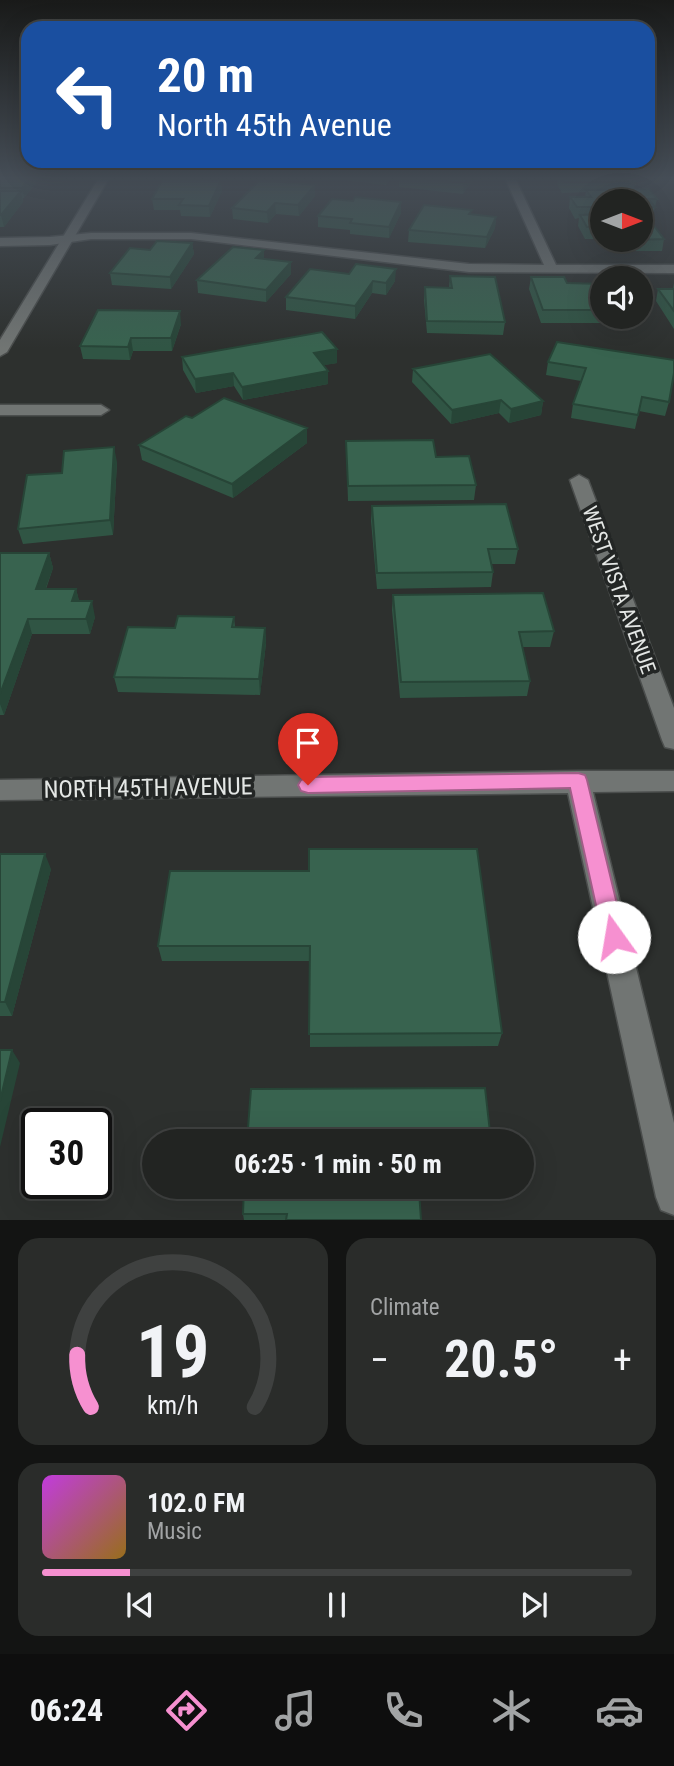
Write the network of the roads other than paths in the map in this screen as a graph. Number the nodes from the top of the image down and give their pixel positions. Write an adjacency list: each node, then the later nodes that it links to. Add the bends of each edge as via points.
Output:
1 (69, 235): 3 (street)
2 (536, 235): 5 (street)
3 (67, 239): 4 (street); 5 (street, via 201,236 456,267); 7 (street)
4 (0, 242)
5 (552, 269): 6 (street)
6 (674, 269)
7 (0, 352)
8 (0, 410): 9 (street)
9 (101, 410)
10 (579, 480): 11 (street, WEST VISTA AVENUE)
11 (674, 740)
12 (578, 780): 13 (street, NORTH 45TH AVENUE); 14 (street, NORTH 45TH AVENUE); 15 (street)
13 (674, 780)
14 (0, 790)
15 (674, 1197)

